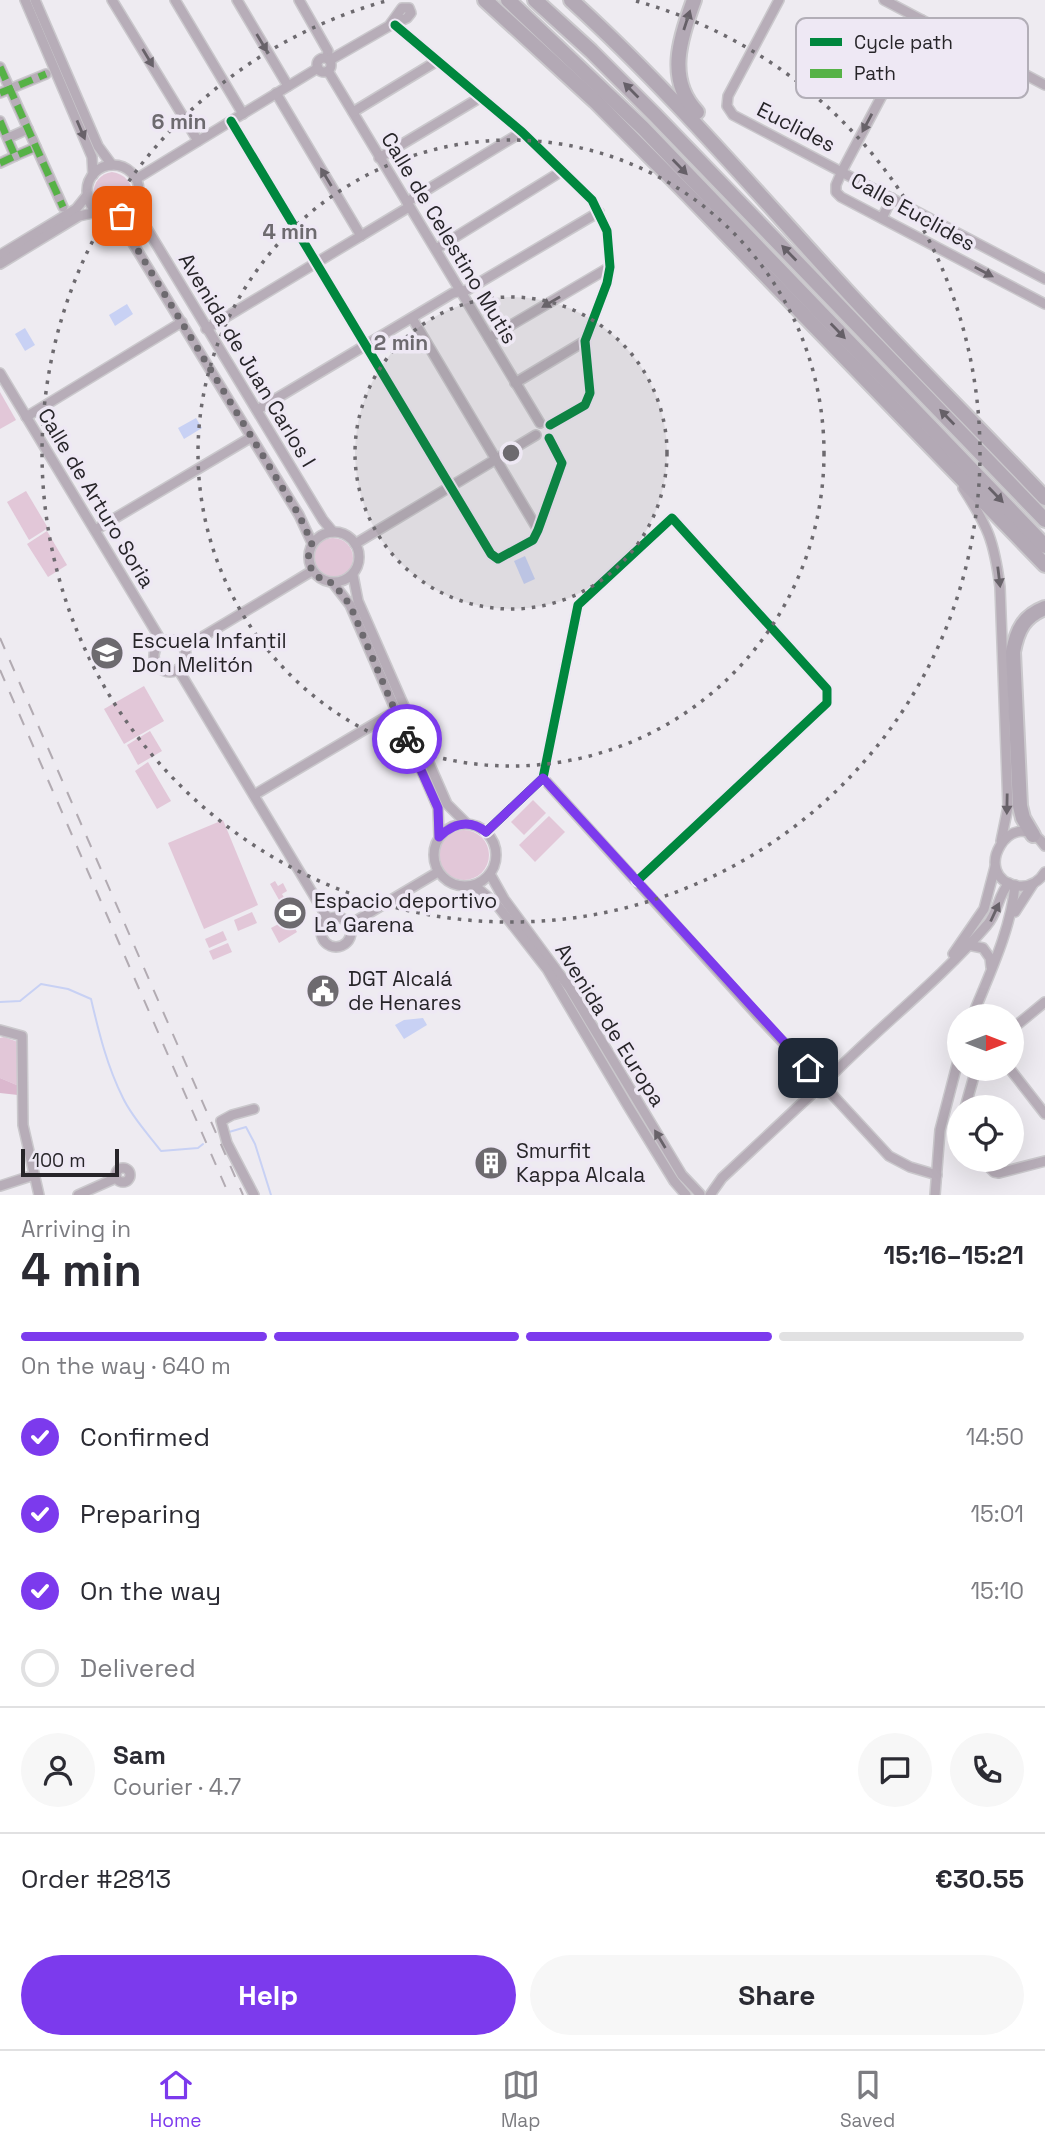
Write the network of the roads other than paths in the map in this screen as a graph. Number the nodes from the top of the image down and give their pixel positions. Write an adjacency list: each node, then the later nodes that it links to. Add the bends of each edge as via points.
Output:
1 (25, 0): 43 (street, one-way to 43, via 92,157)
2 (35, 0): 40 (street, via 97,143)
3 (112, 0): 35 (street, one-way to 35)
4 (175, 0): 30 (street)
5 (237, 0): 24 (street, one-way to 24)
6 (485, 0): 47 (highway)
7 (498, 0): 47 (highway, via 604,99)
8 (508, 0): 89 (highway, one-way to 89, via 643,128)
9 (535, 0): 83 (highway, one-way to 9, via 683,144)
10 (571, 0): 45 (highway)
11 (694, 0): 45 (highway, one-way to 11, via 737,155 692,107 680,85 679,50)
12 (779, 0): 41 (street, Euclides, via 728,96 727,106 733,115)
13 (884, 0): 15 (street)
14 (300, 1): 16 (street)
15 (918, 18)
16 (329, 59): 17 (street, via 392,26); 19 (street, via 320,59); 20 (street)
17 (437, 61): 27 (street); 29 (street)
18 (0, 67): 25 (street)
19 (318, 68): 20 (street); 24 (street)
20 (328, 71): 29 (street, Calle de Celestino Mutis)
21 (46, 74): 25 (street)
22 (1028, 76): 23 (street)
23 (1045, 85)
24 (288, 86): 26 (street)
25 (4, 92): 34 (street)
26 (276, 93): 30 (street); 56 (street, one-way to 26)
27 (481, 97): 33 (street); 38 (street)
28 (881, 98): 41 (street, one-way to 41)
29 (353, 112): 38 (street, Calle de Celestino Mutis)
30 (243, 114): 32 (street)
31 (0, 121): 34 (street)
32 (231, 121): 35 (street); 59 (street)
33 (522, 132): 42 (street); 50 (street)
34 (18, 134): 36 (street); 37 (street)
35 (198, 141): 44 (street)
36 (36, 148): 37 (street); 51 (street)
37 (15, 156): 39 (street)
38 (379, 158): 50 (street, Calle de Celestino Mutis)
39 (0, 163)
40 (112, 165): 43 (street); 44 (street, via 126,168)
41 (842, 171): 48 (street, Calle Euclides); 55 (street, Calle Euclides, via 836,192)
42 (562, 172): 53 (street); 57 (street)
43 (93, 175): 46 (street)
44 (136, 179): 49 (street)
45 (753, 185): 82 (highway, via 889,337)
46 (88, 194): 52 (street); 58 (street, via 76,209)
47 (688, 195): 80 (highway)
48 (892, 198): 55 (street); 62 (street, Calle Euclides)
49 (136, 203): 54 (street, via 129,212); 67 (street, Avenida de Juan Carlos I)
50 (408, 205): 56 (street); 57 (street, Calle de Celestino Mutis)
51 (62, 207)
52 (97, 212): 54 (street); 60 (street, via 79,216)
53 (599, 212): 61 (street, via 607,230); 63 (street)
54 (114, 217): 66 (street, Avenida de Juan Carlos I)
55 (882, 218): 64 (street, Calle Euclides, one-way to 64)
56 (361, 236): 59 (street)
57 (436, 250): 63 (street, Calle de Celestino Mutis)
58 (0, 255)
59 (316, 263): 67 (street); 70 (street)
60 (0, 264)
61 (610, 267): 68 (street, one-way to 68); 69 (street)
62 (1045, 279)
63 (460, 292): 65 (street); 68 (street, Calle de Celestino Mutis)
64 (1045, 304)
65 (412, 318): 70 (street); 79 (street)
66 (182, 322): 74 (street); 77 (street, Avenida de Juan Carlos I)
67 (206, 328): 73 (street, Avenida de Juan Carlos I)
68 (489, 338): 72 (street, Calle de Celestino Mutis)
69 (585, 341): 72 (street); 75 (street, via 590,393 585,405)
70 (366, 346): 73 (street); 81 (street)
71 (0, 373): 74 (street, Calle de Arturo Soria)
72 (515, 383): 75 (street, Calle de Celestino Mutis)
73 (257, 411): 86 (street, Avenida de Juan Carlos I)
74 (26, 416): 84 (street, Calle de Arturo Soria)
75 (545, 424): 76 (street, via 536,427); 78 (street, via 553,430)
76 (536, 435): 78 (street); 79 (street)
77 (250, 438): 84 (street); 87 (street, Avenida de Juan Carlos I)
78 (548, 438): 85 (street, via 562,463)
79 (497, 460): 81 (street); 85 (street)
80 (953, 471): 90 (highway); 105 (street, one-way to 105, via 989,530 997,565 1008,807)
81 (450, 487): 85 (street, via 498,559 533,540); 88 (street)
82 (1045, 497)
83 (1045, 520)
84 (95, 530): 95 (street, Calle de Arturo Soria)
85 (538, 530)
86 (333, 532): 87 (street); 88 (street)
87 (312, 543): 91 (street, via 308,557)
88 (355, 544): 92 (street, via 359,560)
89 (1045, 546)
90 (1045, 565)
91 (312, 571): 93 (street); 96 (street)
92 (353, 575): 93 (street); 101 (street, via 358,601 447,804)
93 (333, 583): 98 (street, via 350,605)
94 (1045, 608): 104 (highway, via 1022,624 1013,652 1020,806 1023,818)
95 (162, 642): 96 (street, via 172,640); 97 (street, via 155,650 156,664 169,672)
96 (184, 648): 97 (street, via 186,658)
97 (178, 669): 100 (street)
98 (396, 711): 100 (street); 103 (street, via 438,808)
99 (543, 778): 102 (street); 110 (street); 110 (street, via 578,605 672,518 827,689 827,703)
100 (254, 795): 113 (street)
101 (466, 823): 102 (street); 103 (street)
102 (486, 832): 108 (street, via 496,857)
103 (439, 837): 107 (street, via 433,854)
104 (1040, 839): 105 (street, via 1016,833)
105 (1001, 841): 106 (street)
106 (995, 865): 111 (street); 118 (street, via 984,909)
107 (438, 872): 112 (street, via 454,884); 114 (street)
108 (490, 874): 112 (street); 141 (street, Avenida de Europa, one-way to 108, via 682,1175 569,987)
109 (1040, 879): 111 (street); 115 (street, via 1020,900)
110 (637, 881): 123 (street)
111 (1012, 884): 115 (street, via 1014,900); 116 (street, one-way to 111, via 989,924 1004,888)
112 (474, 885): 140 (street, Avenida de Europa, via 497,905 547,969)
113 (328, 919): 114 (street, via 342,918); 114 (street, via 320,936 330,947 346,944 351,935)
114 (349, 925)
115 (1004, 932): 117 (street)
116 (968, 945): 117 (street, via 984,948); 118 (street)
117 (992, 969): 120 (street)
118 (940, 973): 124 (street)
119 (1045, 1002): 121 (street)
120 (977, 1004)
121 (1024, 1019)
122 (0, 1030): 133 (street, via 22,1036 23,1125)
123 (816, 1077): 124 (street); 128 (street, via 812,1083)
124 (828, 1079): 127 (street)
125 (952, 1082): 134 (street, via 940,1130)
126 (1020, 1082): 130 (street)
127 (828, 1090): 128 (street); 134 (street, via 889,1156)
128 (815, 1091): 141 (street)
129 (254, 1109): 139 (street, via 221,1121)
130 (1045, 1114)
131 (1045, 1161): 132 (street)
132 (1024, 1167)
133 (34, 1175): 136 (street); 137 (street)
134 (937, 1175): 142 (street)
135 (116, 1178): 138 (street)
136 (0, 1186)
137 (39, 1195)
138 (78, 1195)
139 (254, 1195)
140 (686, 1195)
141 (704, 1195)
142 (935, 1195)

